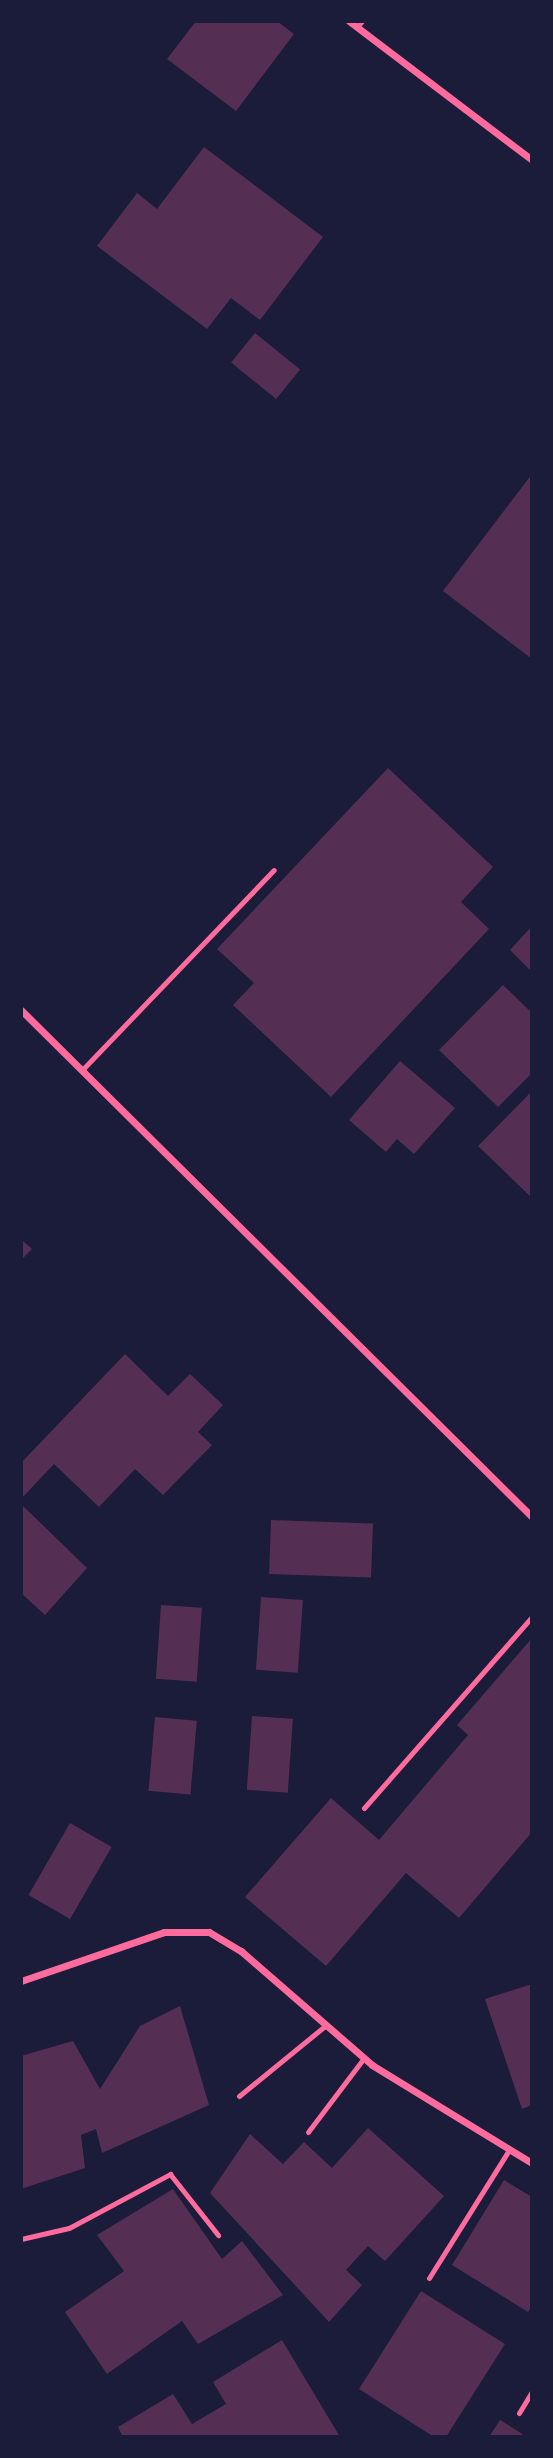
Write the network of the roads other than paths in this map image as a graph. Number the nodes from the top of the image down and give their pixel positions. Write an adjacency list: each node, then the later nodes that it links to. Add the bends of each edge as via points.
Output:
1 (349, 21): 2 (street)
2 (359, 24): 3 (street)
3 (532, 160)
4 (274, 870): 6 (lane)
5 (21, 1010): 6 (street)
6 (82, 1070): 7 (street)
7 (532, 1517)
8 (532, 1617): 9 (lane)
9 (364, 1808)
10 (21, 1981): 11 (street, via 164,1932 209,1932 241,1951)
11 (326, 2025): 12 (street); 13 (lane)
12 (364, 2059): 14 (lane); 15 (street)
13 (239, 2096)
14 (308, 2132)
15 (509, 2150): 16 (street); 19 (lane)
16 (532, 2163)
17 (218, 2235): 18 (lane, via 170,2174 69,2228)
18 (21, 2239)
19 (429, 2278)
20 (532, 2391): 21 (lane)
21 (519, 2413)

